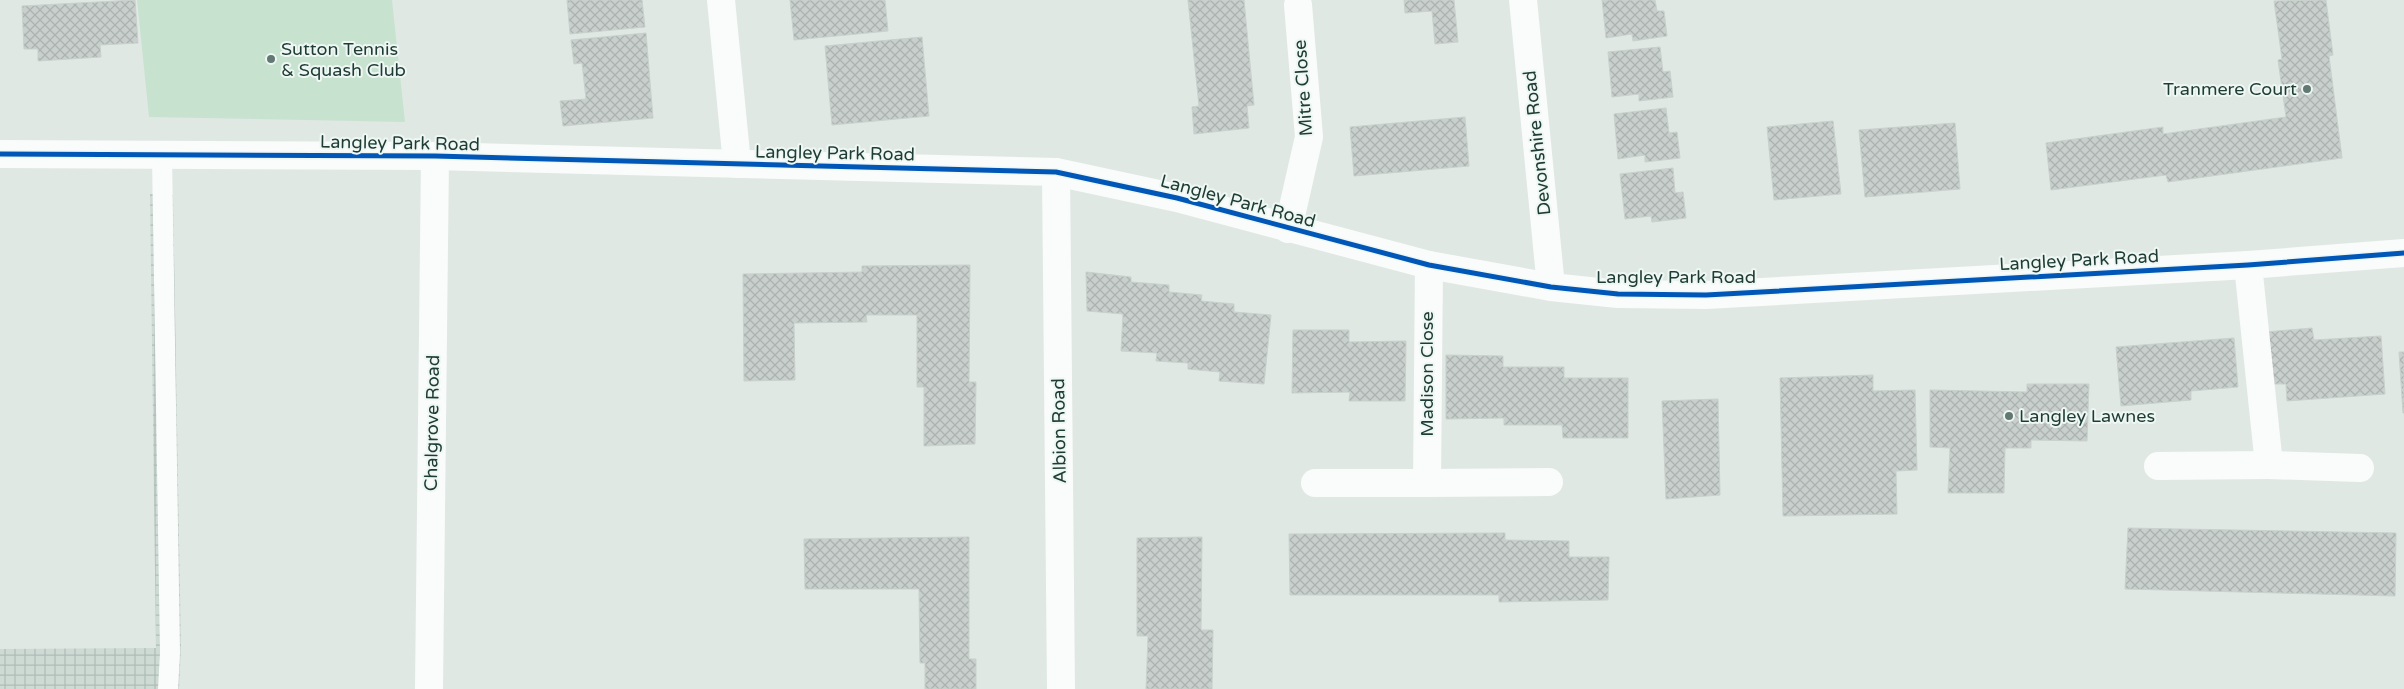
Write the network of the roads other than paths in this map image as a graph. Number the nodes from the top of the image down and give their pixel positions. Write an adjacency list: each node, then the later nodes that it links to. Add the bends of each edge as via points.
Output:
1 (721, 0): 7 (street)
2 (1523, 0): 13 (street, Devonshire Road)
3 (1298, 5): 9 (street, Mitre Close, via 1309,137)
4 (0, 154): 5 (street, Langley Park Road)
5 (162, 156): 6 (street, Langley Park Road); 20 (lane)
6 (435, 156): 7 (street, Langley Park Road); 21 (street, Chalgrove Road)
7 (737, 164): 8 (street, Langley Park Road)
8 (1056, 172): 9 (street, Langley Park Road, via 1177,198); 22 (street, Albion Road)
9 (1288, 229): 11 (street, Langley Park Road)
10 (2404, 253): 12 (street, Langley Park Road)
11 (1428, 265): 13 (street, Langley Park Road); 19 (street, Madison Close)
12 (2248, 265): 13 (street, Langley Park Road, via 1706,295 1618,294); 14 (street)
13 (1551, 287)
14 (2270, 465): 15 (street); 16 (street)
15 (2158, 466)
16 (2360, 468)
17 (1549, 482): 19 (street)
18 (1315, 483): 19 (street)
19 (1427, 483)
20 (168, 689)
21 (429, 689)
22 (1061, 689)

